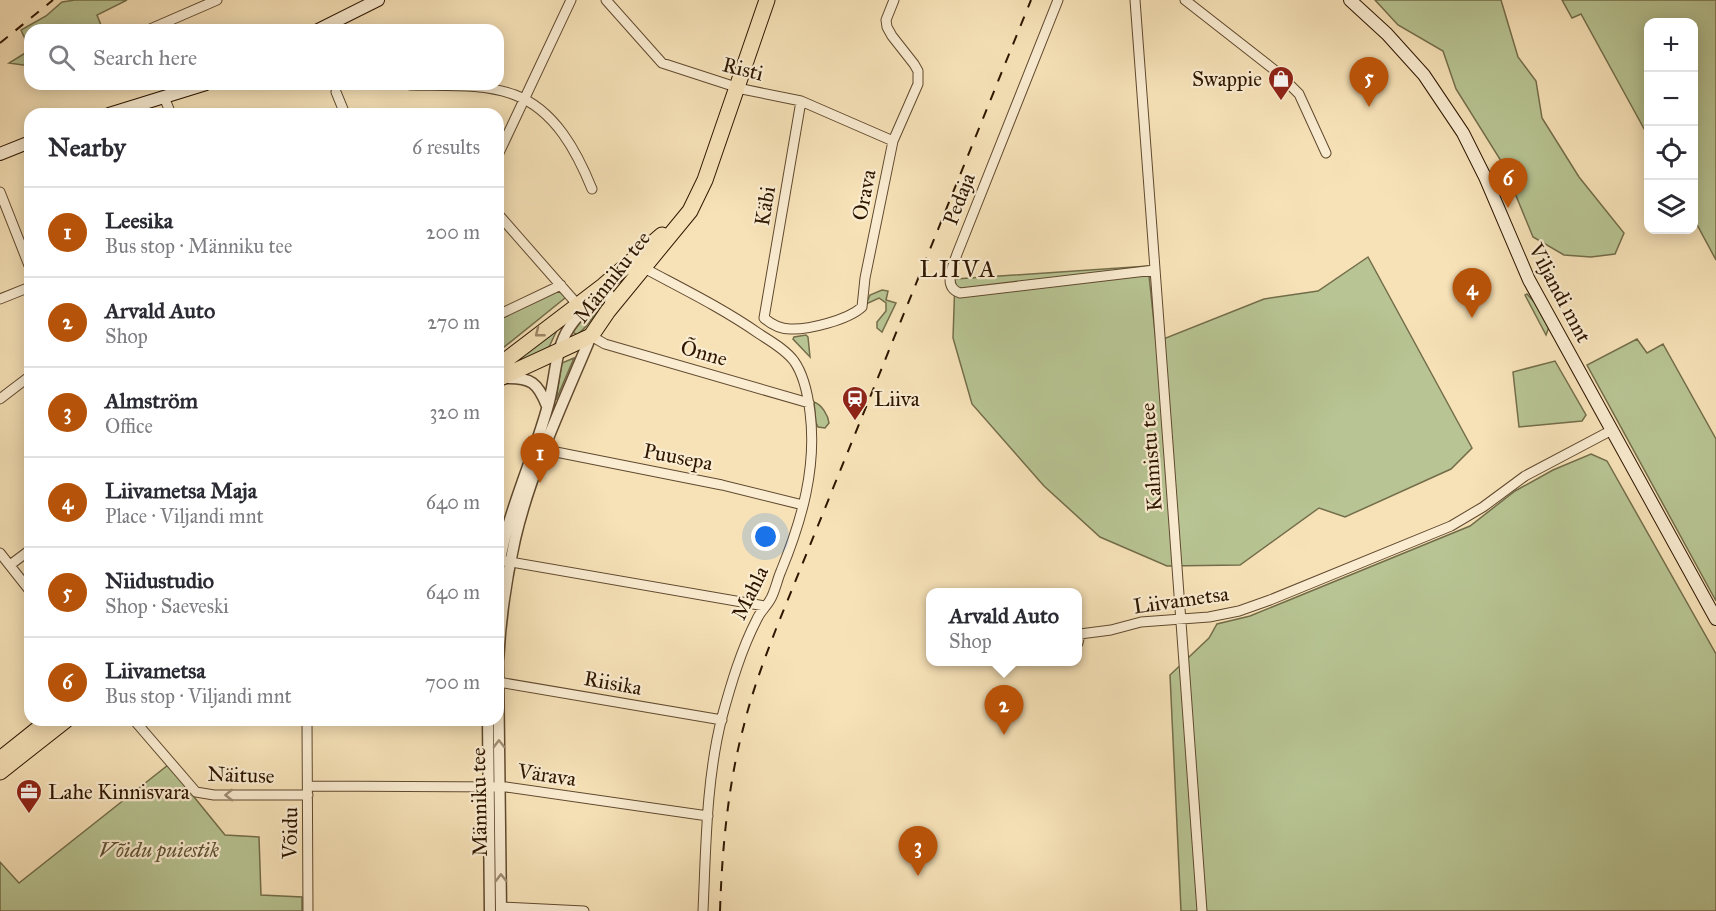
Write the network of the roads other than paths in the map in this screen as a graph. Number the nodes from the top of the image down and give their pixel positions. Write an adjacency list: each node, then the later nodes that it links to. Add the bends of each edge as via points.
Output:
1 (217, 0): 12 (street)
2 (378, 0): 13 (main road)
3 (571, 0): 19 (street)
4 (606, 0): 14 (street, Risti, via 662,63)
5 (756, 0): 14 (highway, Männiku tee)
6 (767, 0): 14 (highway, Männiku tee)
7 (894, 0): 24 (street, Orava, via 887,27 918,71 918,84)
8 (1058, 0): 34 (street, Pedaja, via 957,254 950,287 960,293)
9 (1135, 0): 34 (street, Kalmistu tee)
10 (1185, 0): 27 (street, via 1299,94)
11 (1350, 0): 52 (main road, Viljandi mnt, via 1424,75 1463,133 1529,280)
12 (162, 24)
13 (330, 24)
14 (733, 86): 20 (street, Risti); 33 (highway, Männiku tee, via 698,195 676,230); 36 (highway, Männiku tee, via 684,206 656,241)
15 (187, 90): 18 (main road)
16 (493, 90): 19 (street)
17 (336, 92): 23 (street)
18 (164, 97): 21 (main road); 22 (street)
19 (524, 100): 25 (street); 29 (street, via 561,130)
20 (801, 101): 24 (street, Risti); 42 (street, Käbi)
21 (128, 108)
22 (169, 108)
23 (343, 108)
24 (893, 141): 42 (street, Orava, via 862,307 846,318 801,329 776,326)
25 (504, 142)
26 (24, 144): 28 (main road)
27 (1326, 153)
28 (0, 154)
29 (592, 189)
30 (0, 192): 32 (street)
31 (504, 221): 35 (street)
32 (24, 253)
33 (644, 268): 40 (highway, Männiku tee); 50 (street, Mahla, via 717,306 783,350 794,361)
34 (1155, 270): 63 (street, Kalmistu tee)
35 (561, 285): 39 (street); 41 (street)
36 (603, 286): 39 (highway); 40 (street, via 610,293); 44 (street, Männiku tee, via 571,325)
37 (24, 289): 38 (street)
38 (0, 299)
39 (578, 304): 45 (highway, one-way to 45)
40 (608, 311): 43 (highway, Männiku tee)
41 (504, 312)
42 (764, 318)
43 (591, 336): 44 (highway); 50 (street, Õnne, via 605,344); 54 (street, Männiku tee)
44 (559, 351): 46 (highway); 51 (street, Männiku tee)
45 (504, 370)
46 (504, 373)
47 (504, 376): 51 (street, via 532,383 542,392)
48 (24, 381): 49 (street)
49 (0, 399)
50 (809, 404): 55 (street, Mahla, via 813,453)
51 (548, 407): 53 (street, Männiku tee)
52 (1612, 430): 63 (street, Liivametsa, via 1525,476 1451,526 1239,611); 64 (main road, Viljandi mnt)
53 (537, 439): 54 (street); 56 (street, Männiku tee)
54 (544, 449): 55 (street, Puusepa, via 722,484); 56 (street, Männiku tee)
55 (803, 505): 62 (street, Mahla, via 788,555)
56 (506, 533): 59 (street, Männiku tee)
57 (24, 552): 58 (street)
58 (4, 560): 61 (street)
59 (505, 561): 60 (street, Männiku tee); 62 (street)
60 (504, 576)
61 (24, 584)
62 (765, 606): 67 (street, Mahla, via 740,661)
63 (1180, 619): 65 (street, Liivametsa); 84 (street, Kalmistu tee)
64 (1716, 620)
65 (1082, 634)
66 (504, 683): 67 (street, Riisika)
67 (722, 720): 78 (street, Mahla)
68 (41, 726): 74 (highway)
69 (58, 726): 75 (highway)
70 (139, 726): 77 (street, Näituse, one-way to 70, via 214,795 196,792)
71 (307, 726): 77 (street, Võidu)
72 (489, 726): 76 (street, Männiku tee)
73 (497, 726): 76 (street, Männiku tee, one-way to 73)
74 (0, 759)
75 (0, 772)
76 (495, 787): 77 (street, Värava); 78 (street, Värava); 79 (street, Männiku tee, one-way to 76); 81 (street, Männiku tee)
77 (308, 790): 80 (street, Võidu)
78 (708, 816): 83 (street, Mahla)
79 (501, 909): 82 (street)
80 (308, 911)
81 (490, 911)
82 (584, 911)
83 (703, 911)
84 (1202, 911)

